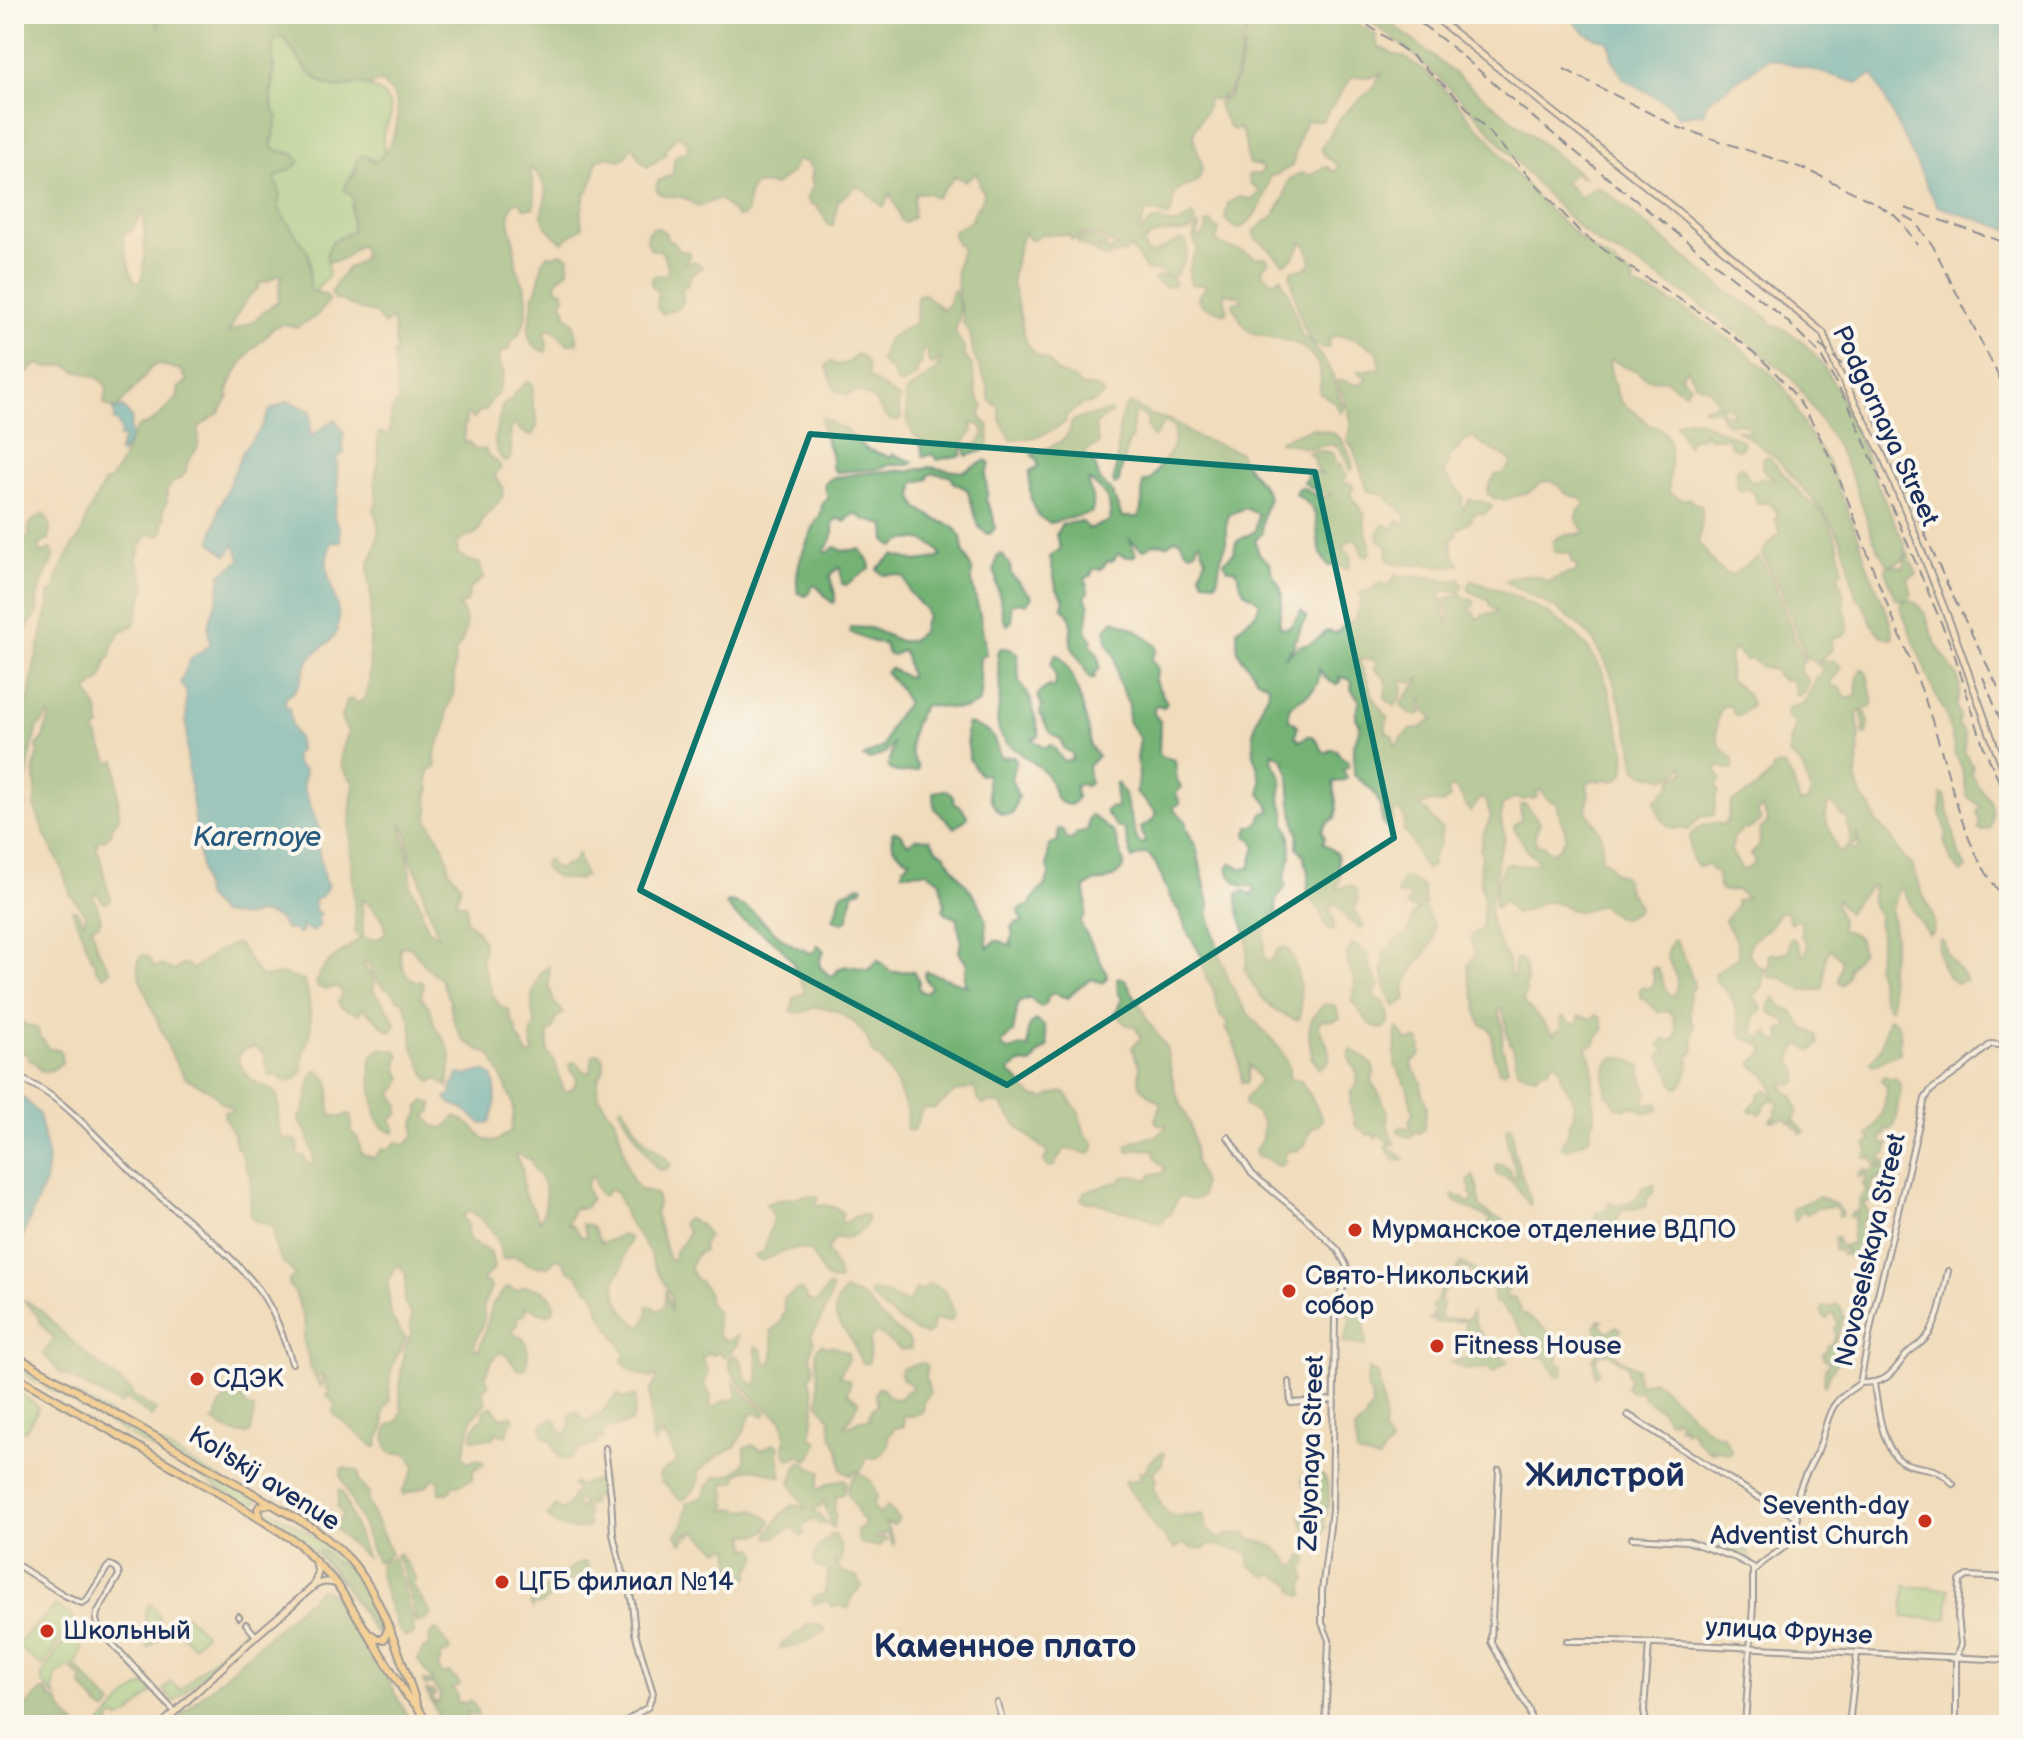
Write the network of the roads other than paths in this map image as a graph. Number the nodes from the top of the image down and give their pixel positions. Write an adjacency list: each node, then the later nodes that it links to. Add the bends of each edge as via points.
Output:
1 (1431, 14): 2 (main road, Podgornaya Street, via 1823,333 1907,514)
2 (2009, 780)
3 (2009, 1046): 11 (street, Novoselskaya Street, via 1991,1044 1925,1099)
4 (14, 1076): 8 (street, via 72,1114 252,1281 280,1325)
5 (1228, 1137): 13 (street, Zelyonaya Street, via 1252,1174 1303,1216 1346,1265 1349,1280 1337,1304)
6 (1948, 1271): 12 (street, via 1927,1337 1887,1379)
7 (14, 1355): 18 (main road, Kol'skij avenue)
8 (292, 1363)
9 (14, 1375): 19 (main road, Kol'skij avenue)
10 (1289, 1382): 13 (street, via 1291,1403)
11 (1860, 1383): 12 (street); 20 (street, Novoselskaya Street, via 1832,1406 1797,1495)
12 (1873, 1383): 17 (street, via 1893,1452 1901,1461 1930,1468)
13 (1332, 1400): 47 (street, Zelyonaya Street, via 1332,1510 1322,1591 1322,1623 1329,1640)
14 (1628, 1415): 20 (street)
15 (605, 1448): 45 (street, via 613,1534 653,1693 648,1707)
16 (1499, 1470): 48 (street, via 1491,1642)
17 (1953, 1484)
18 (271, 1504): 19 (main road, via 260,1506); 29 (main road, Kol'skij avenue, via 313,1528 345,1555 369,1586)
19 (260, 1518): 22 (main road, Kol'skij avenue)
20 (1797, 1518): 24 (street, Novoselskaya Street, via 1795,1533 1784,1547)
21 (1632, 1538): 24 (street, via 1687,1541 1749,1564)
22 (314, 1559): 26 (main road, Kol'skij avenue); 27 (main road)
23 (14, 1563): 40 (street, via 82,1603 107,1568 115,1567 119,1575 97,1613 99,1629)
24 (1754, 1571): 34 (street)
25 (2009, 1578): 36 (street, via 1967,1576 1960,1581 1961,1644)
26 (337, 1584): 27 (main road); 30 (main road, Kol'skij avenue)
27 (314, 1586): 31 (main road)
28 (246, 1624): 31 (street)
29 (388, 1625): 30 (main road, via 381,1640); 39 (main road, Kol'skij avenue)
30 (365, 1627): 39 (main road, Kol'skij avenue)
31 (256, 1636): 40 (main road)
32 (1567, 1641): 33 (street, улица Фрунзе)
33 (1649, 1643): 34 (street, улица Фрунзе); 49 (street)
34 (1751, 1648): 35 (street, улица Фрунзе); 50 (street)
35 (1857, 1653): 36 (street, улица Фрунзе); 51 (street)
36 (1956, 1658): 37 (street, улица Фрунзе); 52 (street)
37 (2009, 1660)
38 (997, 1703): 46 (street)
39 (417, 1706): 42 (main road, Kol'skij avenue)
40 (175, 1712): 41 (main road)
41 (161, 1725)
42 (428, 1725)
43 (501, 1725): 44 (street)
44 (519, 1725)
45 (620, 1725)
46 (1004, 1725)
47 (1325, 1725)
48 (1532, 1725)
49 (1646, 1725)
50 (1745, 1725)
51 (1849, 1725)
52 (1956, 1725)

